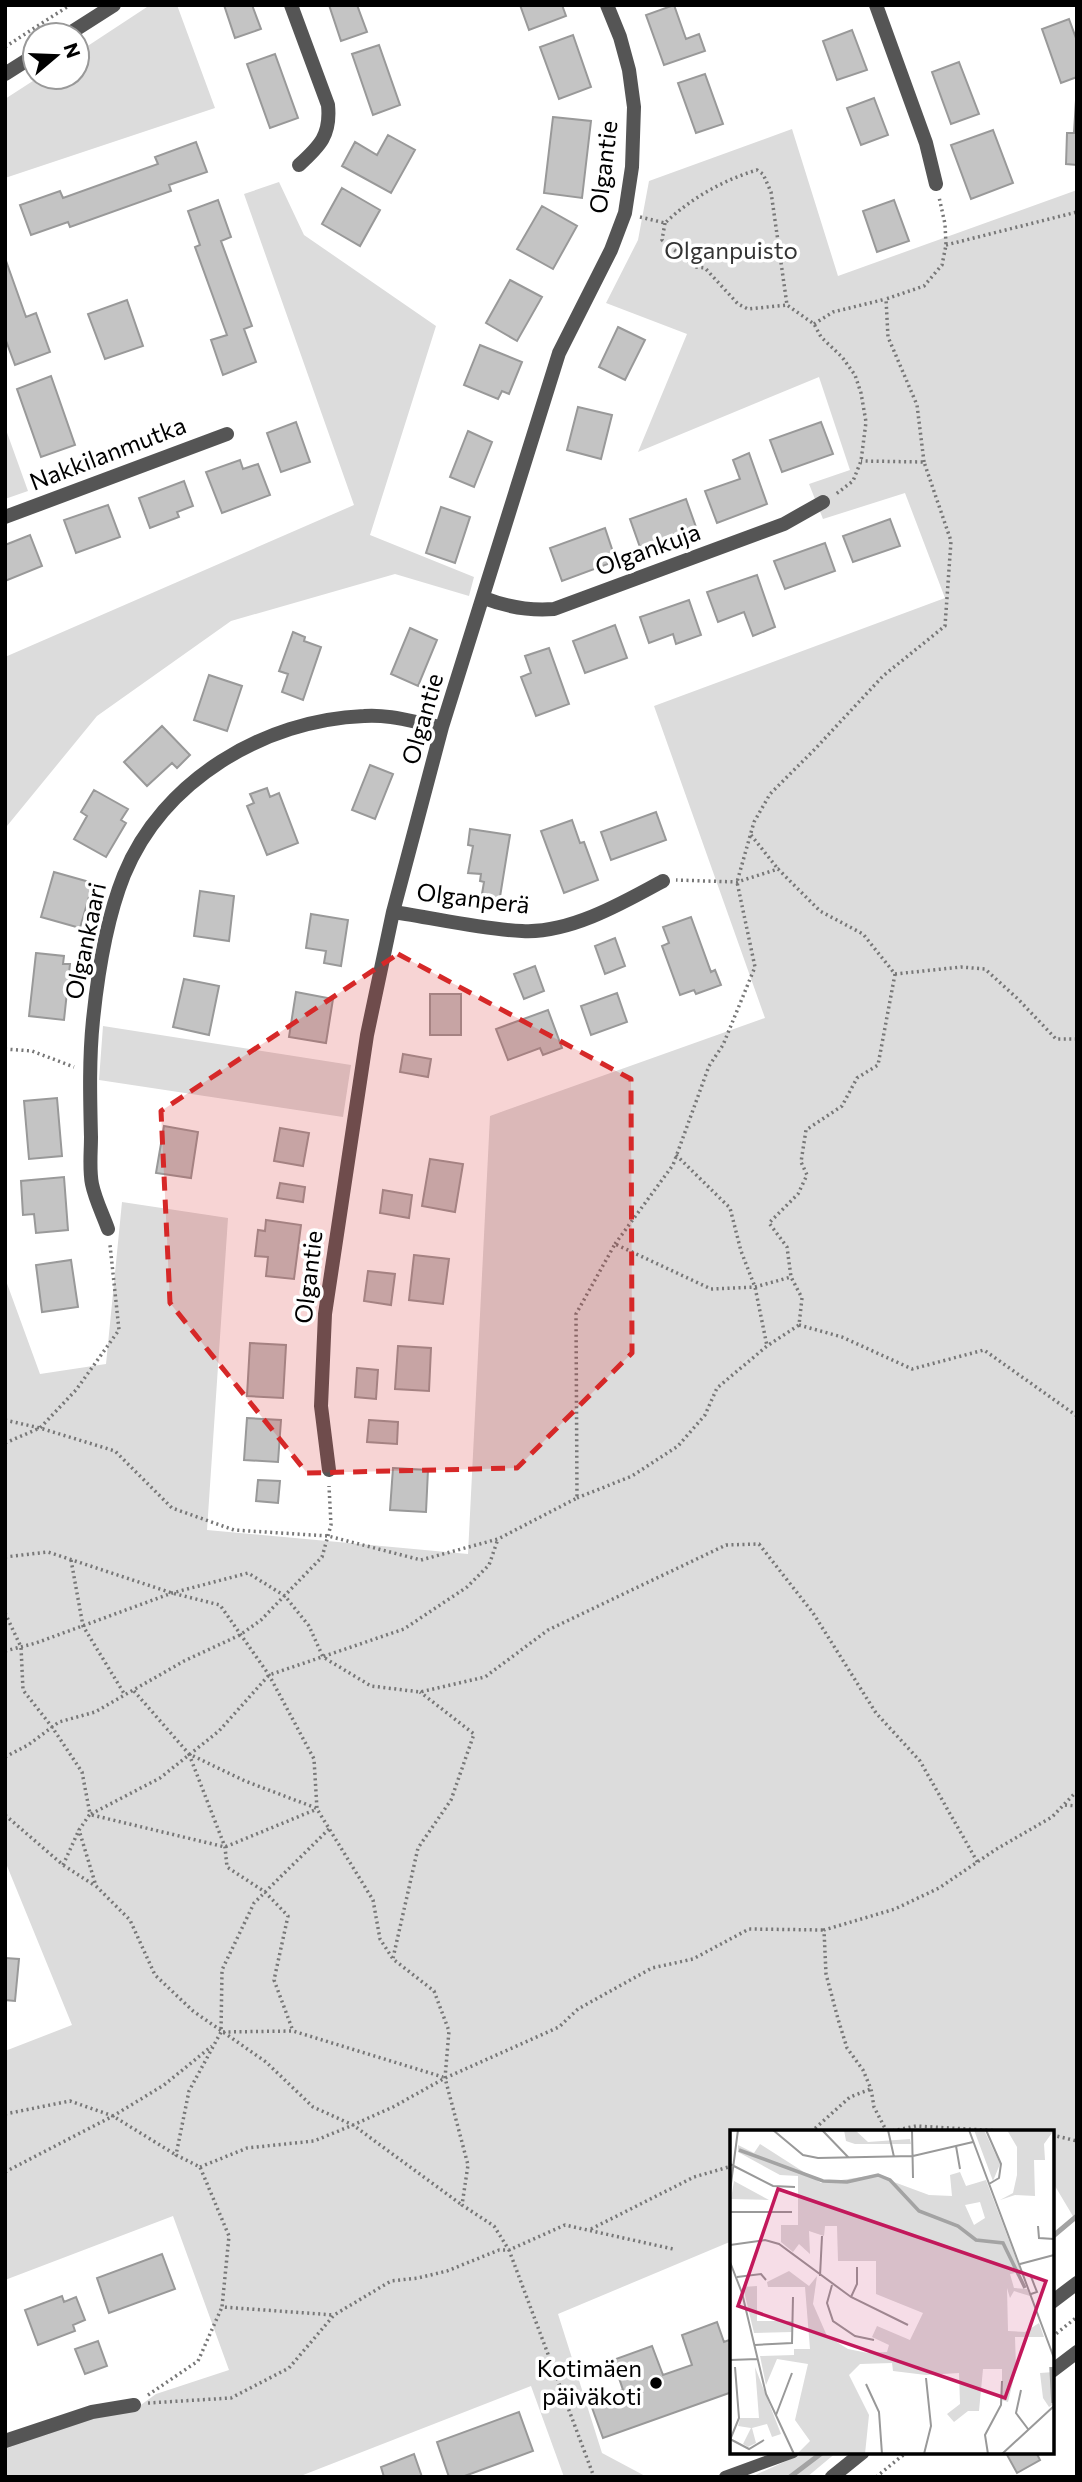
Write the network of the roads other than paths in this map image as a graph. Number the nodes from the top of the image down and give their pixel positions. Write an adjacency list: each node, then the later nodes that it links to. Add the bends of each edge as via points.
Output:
1 (114, 5): 5 (street)
2 (291, 5): 8 (street, via 330,121 326,135)
3 (607, 5): 13 (street, Olgantie, via 626,59 634,107 625,214 559,353)
4 (876, 5): 9 (street, via 926,143)
5 (89, 21)
6 (21, 64): 7 (street)
7 (5, 74)
8 (299, 165)
9 (936, 184)
10 (227, 434): 12 (street, Nakkilanmutka)
11 (823, 502): 13 (street, Olgankuja, via 784,524 554,609 504,606)
12 (5, 517)
13 (484, 598): 14 (street, Olgantie)
14 (442, 727): 16 (street, Olgantie); 17 (street, Olgankaari, via 366,715 325,719 245,746 210,768 148,830 124,874 107,931 88,1062 92,1185)
15 (663, 881): 16 (street, Olganperä, via 622,904 562,926 523,931)
16 (393, 912): 18 (street, Olgantie, via 367,1035 325,1314 321,1406)
17 (108, 1230)
18 (329, 1470)
19 (1077, 2283): 20 (street)
20 (1054, 2300)
21 (1077, 2352): 22 (street)
22 (1054, 2369)
23 (134, 2404): 24 (street, via 92,2412)
24 (5, 2441)
25 (788, 2454): 27 (lane)
26 (861, 2454): 28 (street)
27 (725, 2477)
28 (832, 2477)

